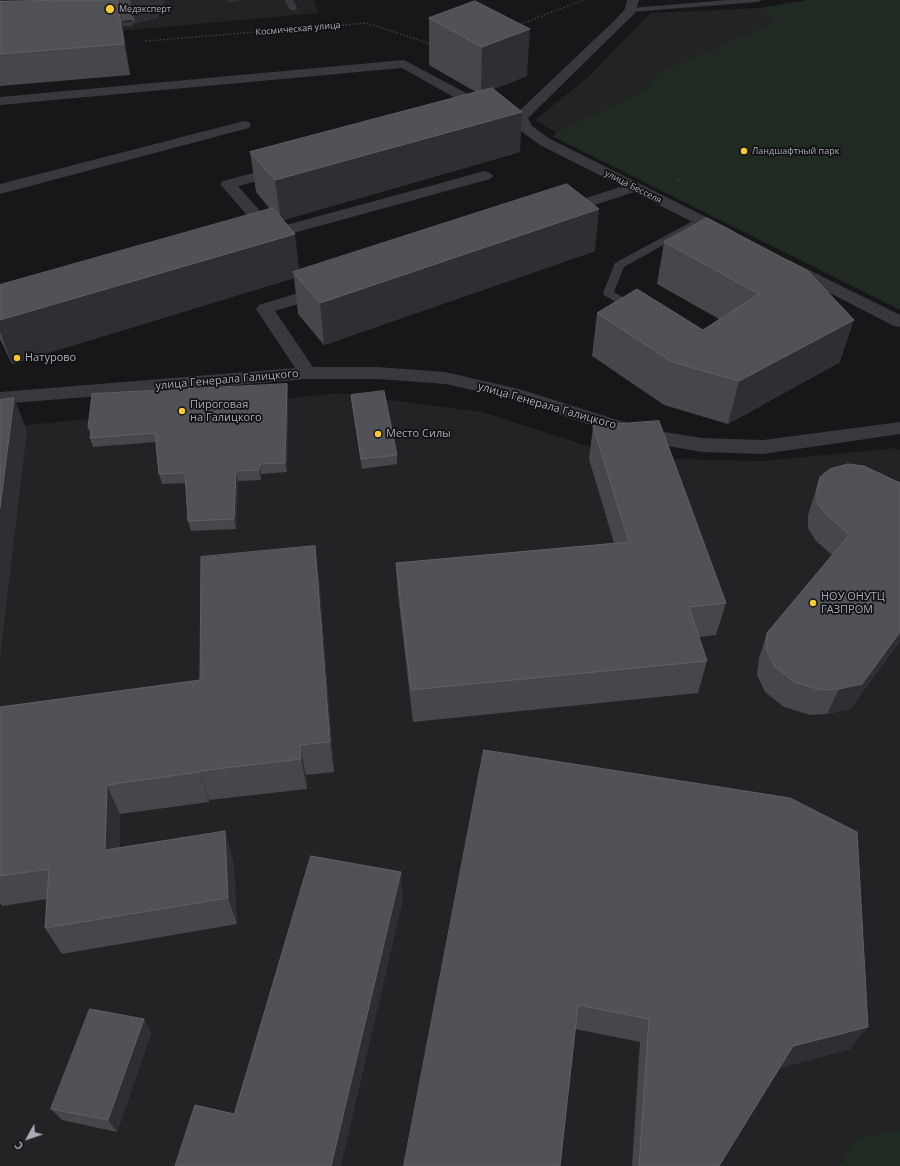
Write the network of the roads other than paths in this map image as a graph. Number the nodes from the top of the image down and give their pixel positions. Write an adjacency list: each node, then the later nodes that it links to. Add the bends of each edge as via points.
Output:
1 (289, 0): 4 (lane)
2 (758, 0): 3 (lane)
3 (632, 5): 8 (street)
4 (293, 8)
5 (130, 24): 6 (lane)
6 (94, 26)
7 (0, 100): 8 (street, via 404,64)
8 (505, 115): 9 (street); 13 (street, улица Бесселя, via 546,142)
9 (471, 119)
10 (244, 125): 14 (street)
11 (296, 166): 12 (street, via 228,184 272,234)
12 (485, 176)
13 (635, 187): 15 (street); 16 (street, улица Бесселя)
14 (0, 189)
15 (544, 217)
16 (700, 220): 17 (street, улица Бесселя); 20 (lane, via 620,265 608,293)
17 (741, 241)
18 (776, 259): 21 (street)
19 (339, 285): 22 (street, via 266,309)
20 (642, 314)
21 (900, 322)
22 (308, 373): 23 (street, улица Генерала Галицкого); 24 (street, улица Генерала Галицкого, via 378,373 445,378 512,393 644,435 702,445 763,448)
23 (0, 398)
24 (900, 428)

